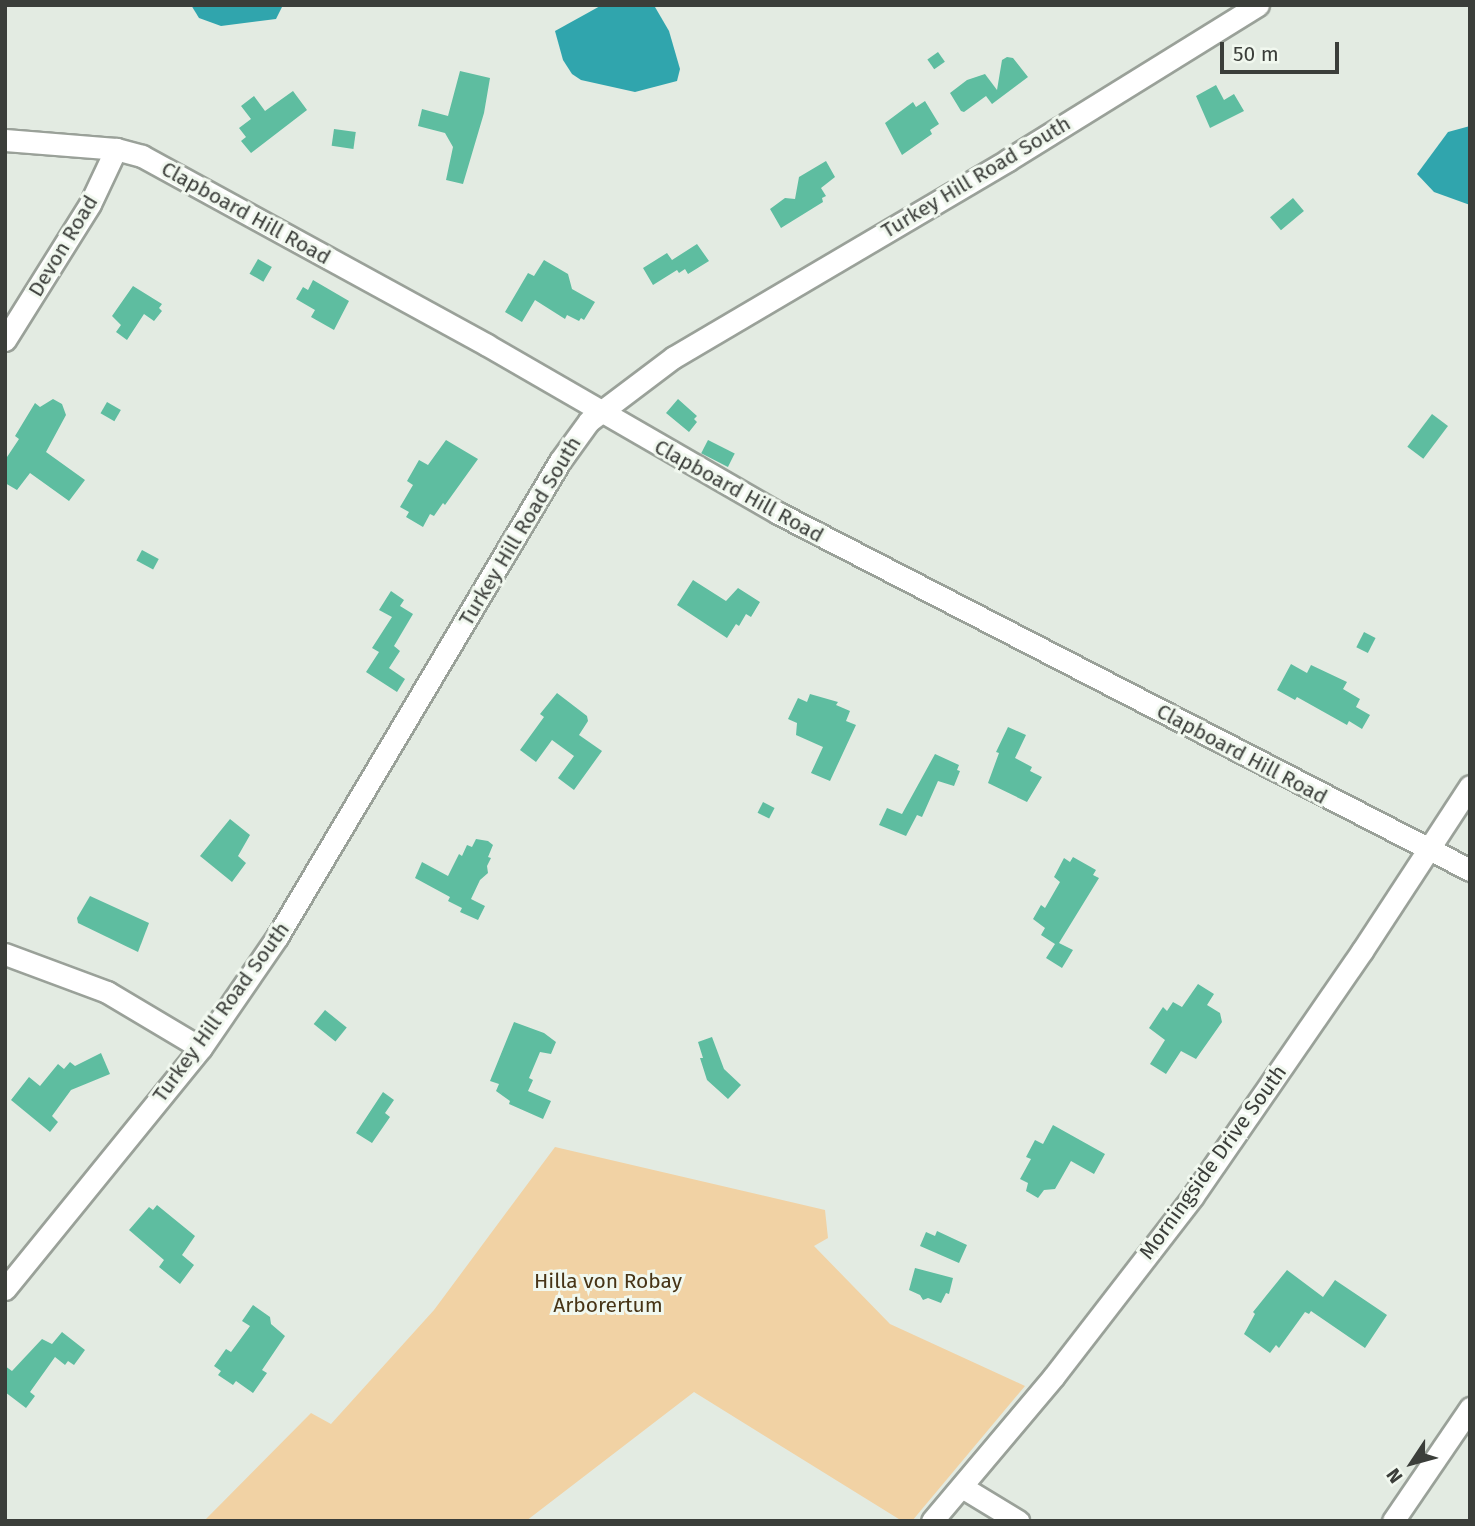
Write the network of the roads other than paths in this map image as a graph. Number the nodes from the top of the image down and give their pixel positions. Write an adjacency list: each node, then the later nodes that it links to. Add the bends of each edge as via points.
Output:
1 (1258, 5): 5 (street, Turkey Hill Road South, via 1008,160 674,357)
2 (5, 140): 3 (street, Clapboard Hill Road)
3 (116, 149): 4 (street, Devon Road, via 90,204); 5 (street, Clapboard Hill Road, via 142,156 207,190)
4 (5, 340)
5 (598, 412): 7 (street, Clapboard Hill Road, via 896,576); 10 (street, Turkey Hill Road South, via 560,461 297,905)
6 (1470, 786): 7 (street, Morningside Drive South)
7 (1430, 850): 8 (street, Clapboard Hill Road); 13 (street, Morningside Drive South, via 1193,1196)
8 (1470, 870)
9 (5, 954): 10 (street, via 107,992)
10 (201, 1048): 11 (street, Turkey Hill Road South)
11 (5, 1289)
12 (1470, 1408): 16 (street)
13 (962, 1487): 14 (street, Morningside Drive South); 15 (street)
14 (932, 1521)
15 (1018, 1521)
16 (1393, 1521)

